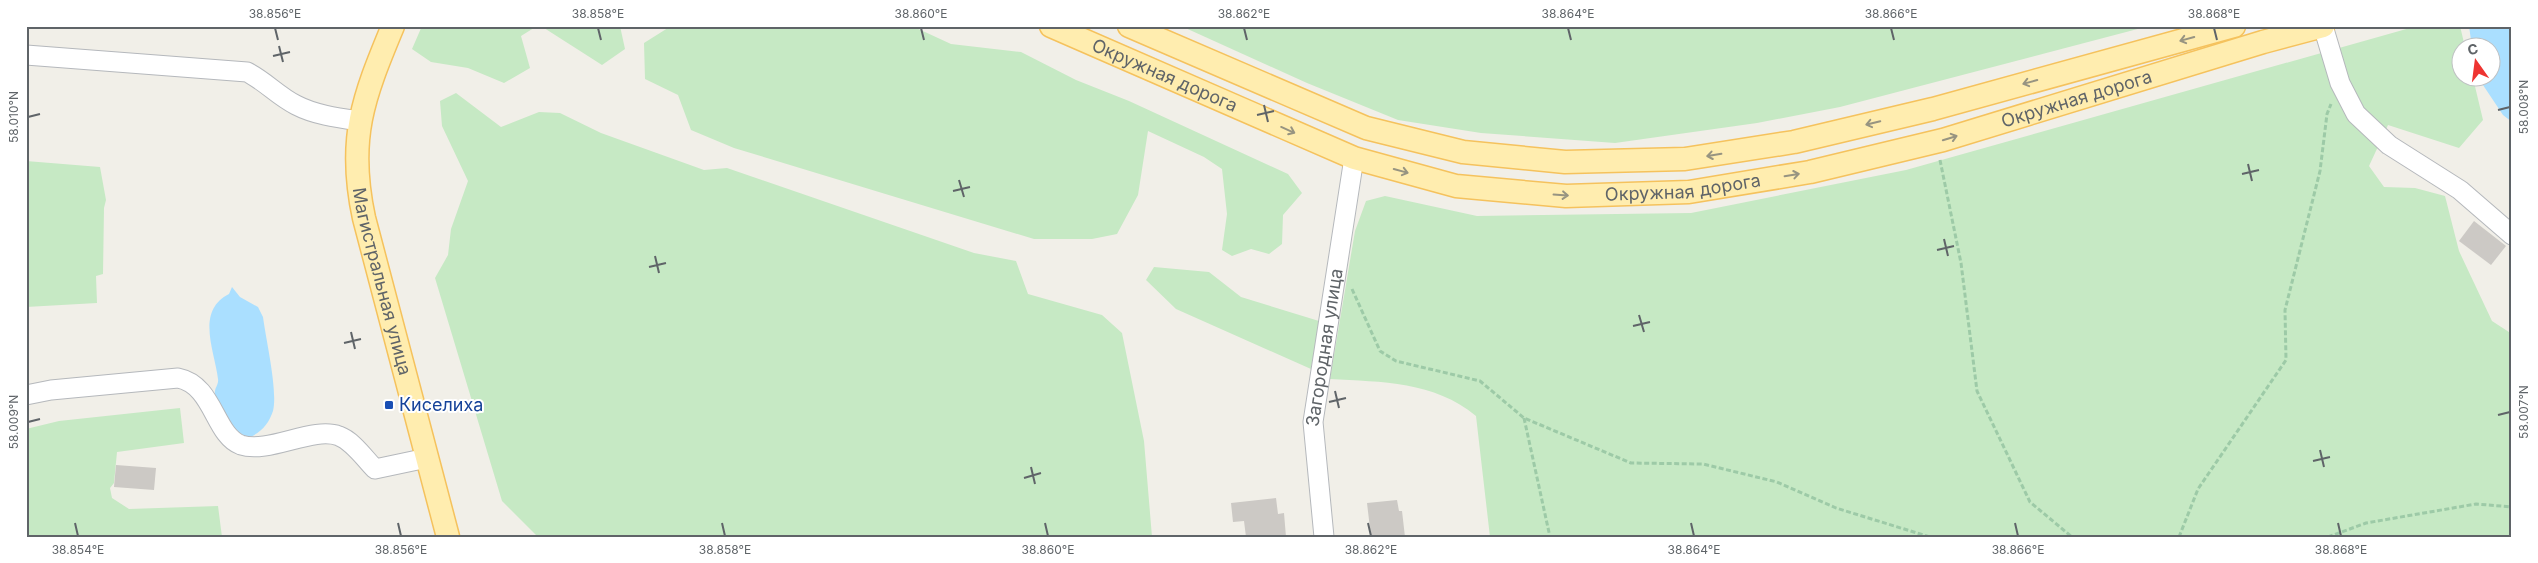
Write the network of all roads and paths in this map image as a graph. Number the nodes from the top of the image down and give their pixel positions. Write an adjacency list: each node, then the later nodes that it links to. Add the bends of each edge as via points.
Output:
1 (393, 26): 8 (main road, Магистральная улица, via 369,85)
2 (1051, 26): 10 (main road, Окружная дорога, one-way to 10)
3 (1129, 26): 4 (main road, Окружная дорога, one-way to 3, via 1933,109 1794,142 1684,159 1565,162 1463,152 1366,128)
4 (2234, 26)
5 (2323, 26): 7 (street); 9 (main road, Окружная дорога, one-way to 5)
6 (26, 55): 8 (street, via 247,72 297,106)
7 (2340, 83): 11 (street, via 2356,114 2389,144 2460,190); 22 (path, via 2327,114 2320,171 2285,310 2286,360 2198,489)
8 (360, 121): 15 (main road, Магистральная улица, via 355,158 359,196)
9 (1936, 142): 10 (main road, Окружная дорога, one-way to 9, via 1456,186 1566,196 1689,192 1810,172); 21 (path, via 1961,263 1977,391 2030,502)
10 (1354, 158): 18 (street, Загородная улица, via 1313,422)
11 (2512, 235)
12 (1352, 287): 14 (path, via 1380,351 1396,361 1480,381)
13 (26, 395): 15 (street, via 178,378 191,380 229,435 239,444 260,446 331,434 348,441 375,469)
14 (1524, 418): 19 (path); 20 (path, via 1631,463 1703,464 1777,482 1836,508)
15 (427, 458): 17 (main road, Магистральная улица)
16 (2512, 507): 23 (path, via 2476,504 2366,523)
17 (448, 537)
18 (1324, 537)
19 (1550, 537)
20 (1930, 537)
21 (2072, 537)
22 (2179, 537)
23 (2328, 537)

